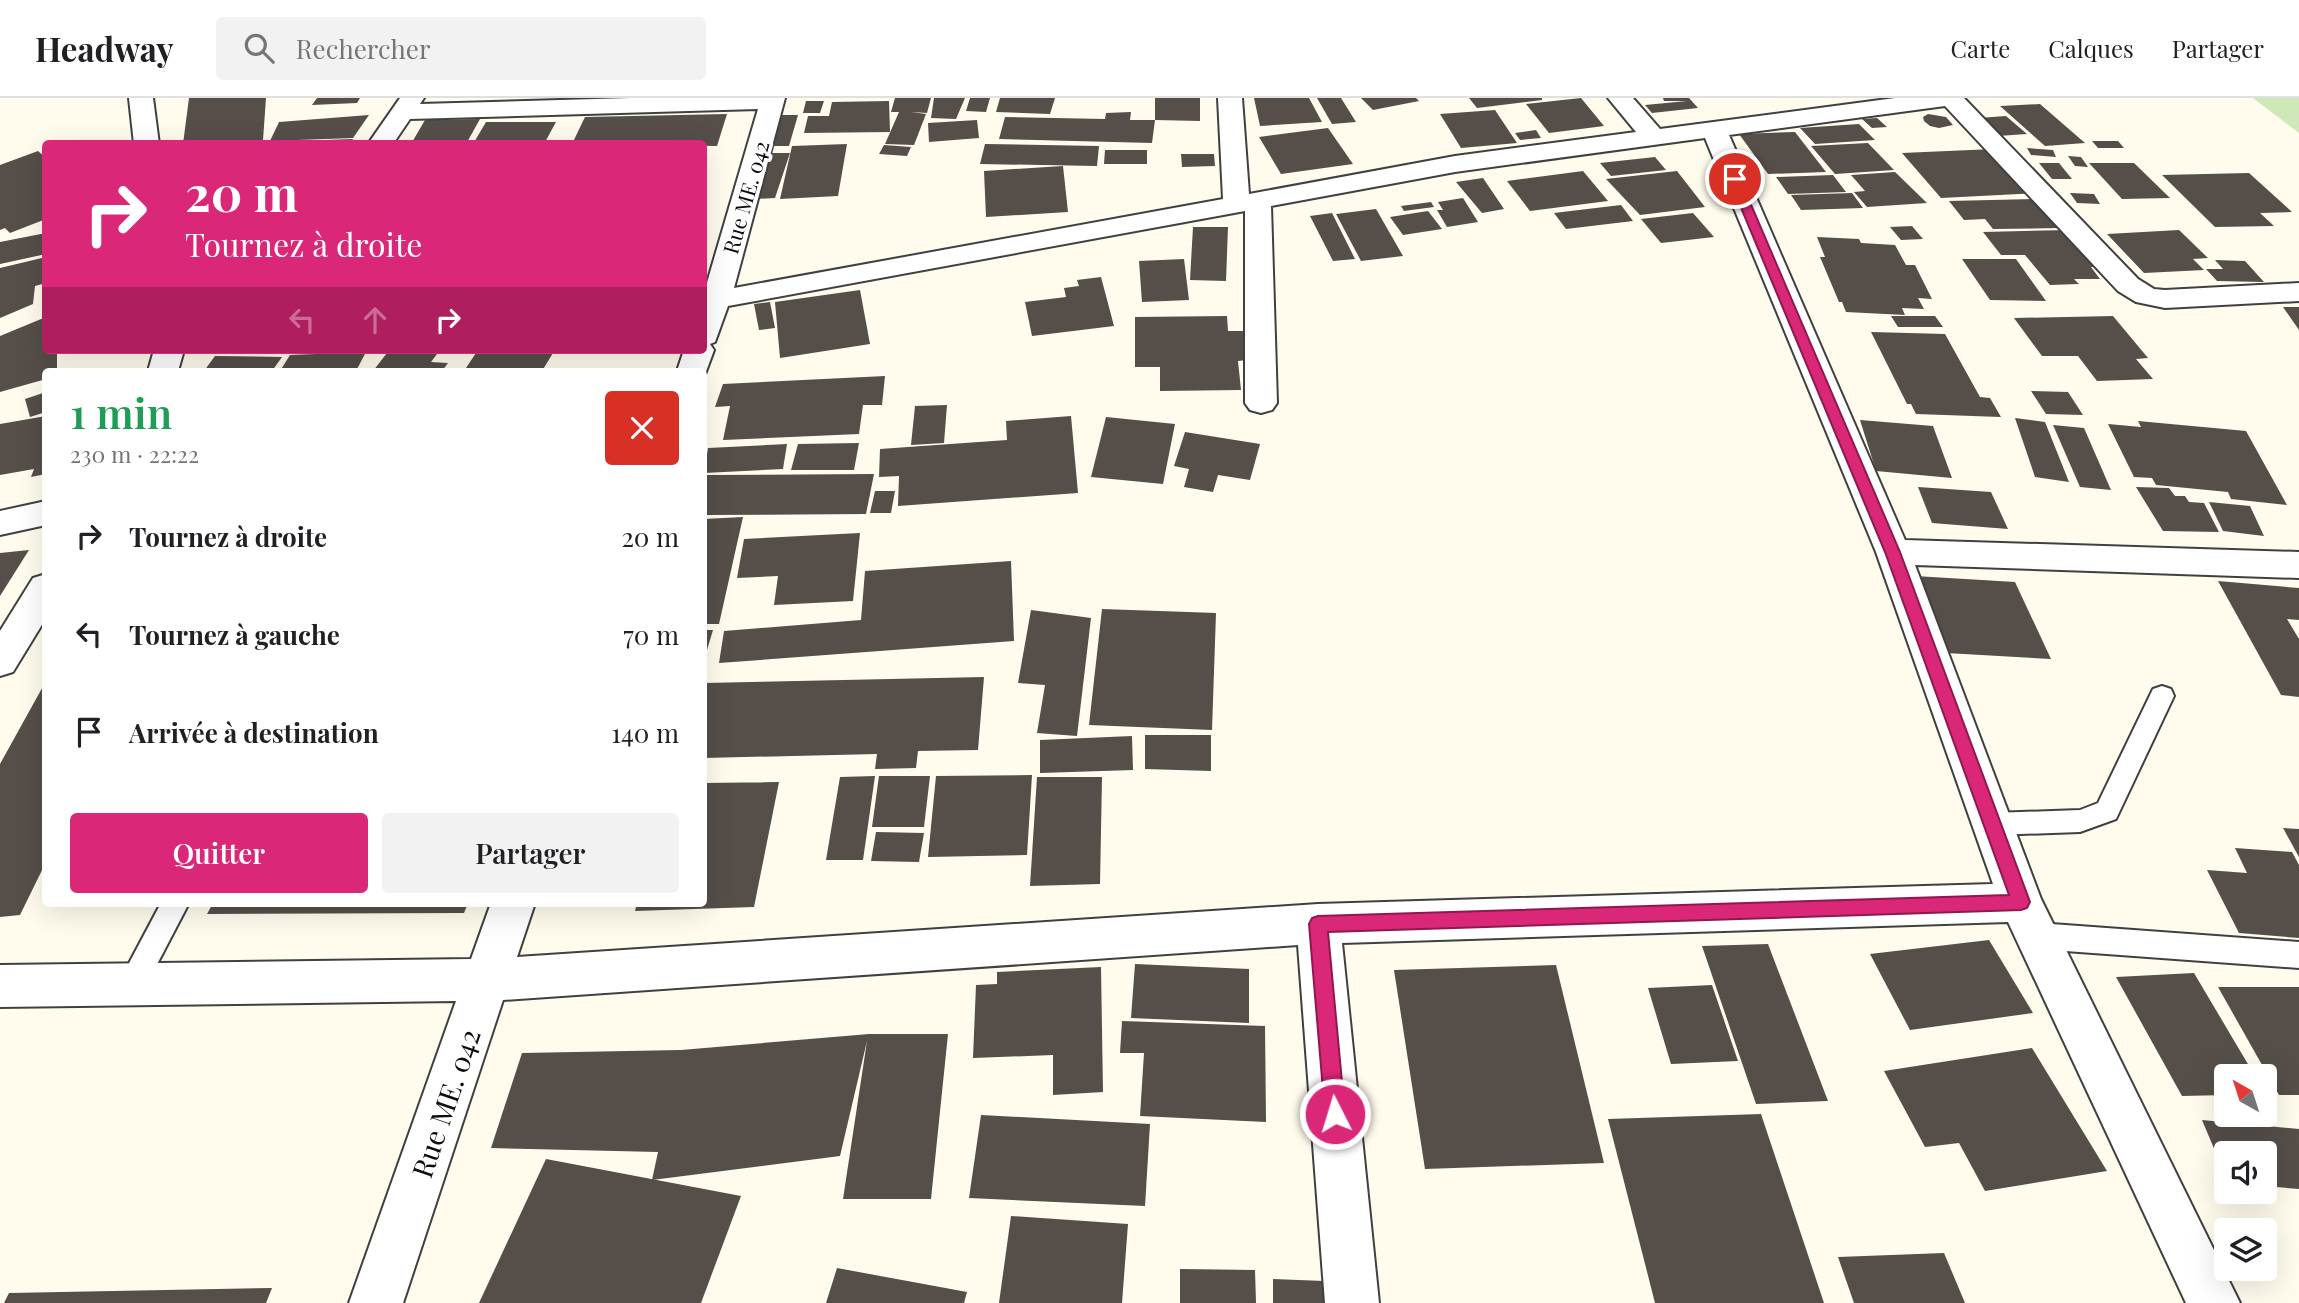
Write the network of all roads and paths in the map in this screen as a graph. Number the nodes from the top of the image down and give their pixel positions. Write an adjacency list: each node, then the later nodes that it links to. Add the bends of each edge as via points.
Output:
1 (142, 98): 9 (street)
2 (1230, 98): 11 (street)
3 (1620, 98): 8 (street)
4 (1950, 98): 7 (street); 12 (street, via 2128,285 2146,296)
5 (773, 99): 6 (street); 13 (street, Rue ME. 042)
6 (408, 105): 10 (street)
7 (1714, 130): 8 (street); 18 (street)
8 (1654, 138): 11 (street, via 1455,164)
9 (147, 140)
10 (383, 140)
11 (1247, 201): 13 (street); 15 (street)
12 (2299, 292)
13 (716, 300): 14 (street, Rue ME. 042)
14 (707, 327)
15 (1261, 403)
16 (42, 514): 17 (street)
17 (0, 523)
18 (1893, 552): 19 (street); 23 (street)
19 (2299, 565)
20 (42, 594): 21 (street)
21 (0, 663)
22 (2162, 696): 23 (lane, via 2107,811 2080,821)
23 (1992, 824): 26 (street)
24 (172, 907): 30 (lane)
25 (512, 907): 29 (street, Rue ME. 042)
26 (2029, 919): 27 (street); 28 (lane); 34 (street)
27 (1318, 924): 29 (street); 33 (street)
28 (2299, 955)
29 (487, 980): 30 (street); 32 (street, Rue ME. 042)
30 (132, 984): 31 (street)
31 (0, 986)
32 (376, 1303)
33 (1352, 1303)
34 (2213, 1303)

